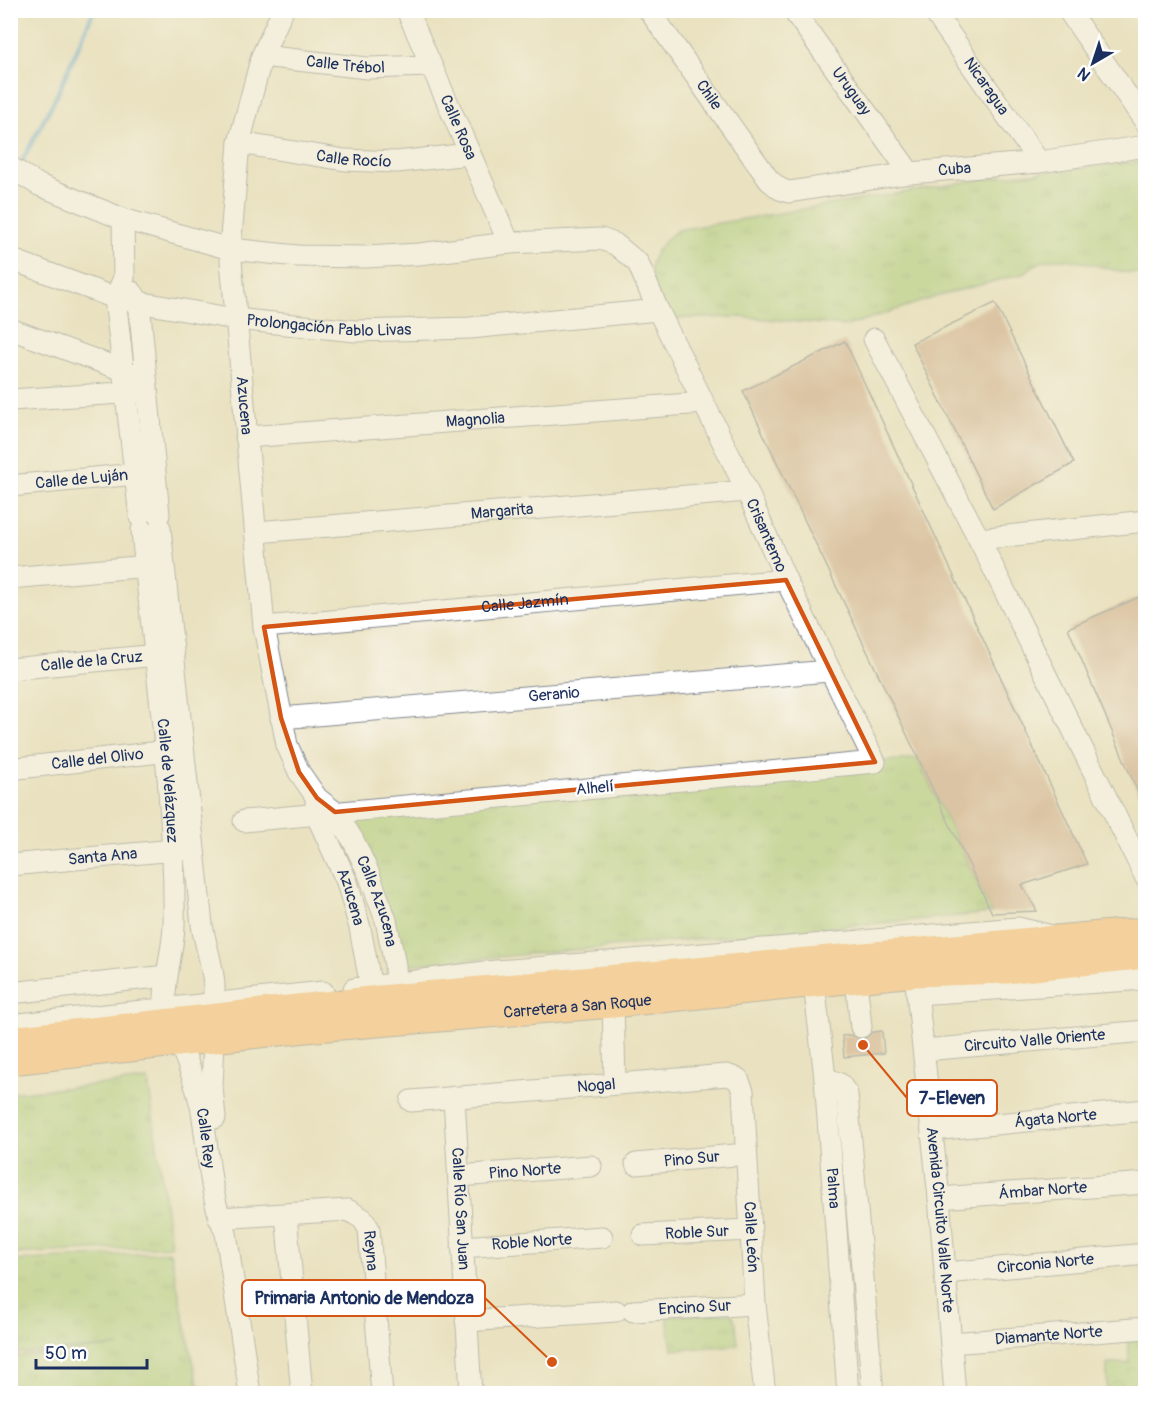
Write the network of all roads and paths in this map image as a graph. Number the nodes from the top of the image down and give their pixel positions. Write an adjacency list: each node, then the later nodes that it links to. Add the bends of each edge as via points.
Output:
1 (283, 10): 7 (street, Azucena)
2 (406, 10): 8 (street, Calle Rosa)
3 (649, 10): 16 (street, Chile)
4 (793, 10): 15 (street, Uruguay)
5 (933, 10): 13 (street, Nicaragua)
6 (1068, 10): 9 (street)
7 (262, 56): 8 (street, Calle Trébol, via 367,68); 10 (street, Azucena)
8 (430, 66): 12 (street, Calle Rosa)
9 (1146, 123)
10 (238, 143): 12 (street, Calle Rocío, via 345,160 387,162); 19 (street, Azucena)
11 (1146, 146): 13 (street, Cuba)
12 (469, 154): 18 (street, Calle Rosa)
13 (1039, 162): 15 (street, Cuba)
14 (10, 166): 17 (street, via 39,185)
15 (910, 173): 16 (street, Cuba, via 797,192 780,189)
16 (769, 180)
17 (123, 219): 19 (street); 21 (street)
18 (509, 243): 19 (street, via 366,256 298,256); 24 (street, Crisantemo, via 601,239 615,244 638,263)
19 (230, 249): 25 (street, Azucena)
20 (10, 259): 22 (street, Prolongación Pablo Livas)
21 (124, 278): 22 (street); 23 (street)
22 (115, 298): 23 (street, Prolongación Pablo Livas); 28 (street, Calle de Velázquez)
23 (139, 302): 25 (street, Prolongación Pablo Livas); 29 (street, Calle de Velázquez)
24 (658, 310): 25 (street, Prolongación Pablo Livas, via 470,328 392,331); 32 (street, Crisantemo)
25 (235, 319): 33 (street, Azucena)
26 (10, 328): 28 (street)
27 (874, 339): 39 (street)
28 (122, 370): 29 (street); 30 (street, Calle de Velázquez)
29 (147, 385): 30 (street); 34 (street, Calle de Velázquez)
30 (125, 392): 31 (street); 34 (street, Calle de Velázquez)
31 (10, 400)
32 (704, 403): 33 (street, Magnolia); 36 (street, Crisantemo)
33 (246, 437): 38 (street, Azucena)
34 (144, 473): 35 (street, Calle de Luján); 40 (street, Calle de Velázquez)
35 (10, 486)
36 (747, 491): 38 (street, Margarita); 42 (street, Crisantemo)
37 (1146, 521): 39 (street)
38 (256, 532): 43 (street, Azucena)
39 (979, 539): 56 (street)
40 (154, 565): 41 (street); 44 (street, Calle de Velázquez)
41 (10, 578)
42 (786, 580): 43 (street, Calle Jazmín); 46 (street, Crisantemo)
43 (264, 627): 47 (street, Azucena)
44 (165, 654): 45 (street, Calle de la Cruz); 48 (street, Calle de Velázquez)
45 (10, 669)
46 (829, 671): 47 (street, Geranio); 49 (street, Crisantemo)
47 (280, 717): 51 (street, Azucena, via 299,772)
48 (175, 750): 50 (street, Calle del Olivo); 53 (street, Calle de Velázquez); 54 (street, Calle de Velázquez)
49 (875, 762): 51 (street, Alhelí)
50 (10, 769)
51 (322, 808): 52 (street, Alhelí); 71 (street, Calle Azucena, via 369,874 386,920)
52 (244, 821)
53 (194, 848): 54 (street, Santa Ana); 58 (street, Calle de Velázquez)
54 (172, 850): 55 (street, Santa Ana); 57 (street, Calle de Velázquez)
55 (10, 865)
56 (1146, 878)
57 (174, 926): 58 (street); 64 (street, Calle de Velázquez)
58 (202, 926): 74 (street, Calle de Velázquez, via 214,988)
59 (1146, 931): 60 (main road)
60 (1057, 940): 62 (main road, via 1044,949); 63 (main road, Carretera a San Roque); 71 (street, via 1042,932 1018,928 485,972)
61 (1146, 955): 62 (main road, Carretera a San Roque)
62 (960, 972): 68 (main road, Carretera a San Roque)
63 (678, 973): 69 (main road, Carretera a San Roque); 72 (main road, via 639,988)
64 (167, 976): 70 (street); 74 (street, Calle de Velázquez, via 165,999)
65 (1146, 979): 68 (street)
66 (856, 980): 67 (main road, Carretera a San Roque); 68 (main road, Carretera a San Roque); 76 (street)
67 (814, 983): 72 (main road, Carretera a San Roque); 82 (street, Palma)
68 (916, 984): 80 (street, Avenida Circuito Valle Norte)
69 (539, 985): 71 (main road, Carretera a San Roque); 72 (main road)
70 (18, 992): 75 (street)
71 (385, 994): 73 (main road, via 413,1011); 74 (main road, Carretera a San Roque); 77 (main road, via 360,1017)
72 (613, 1004): 73 (main road, Carretera a San Roque); 84 (street)
73 (454, 1016): 77 (main road, Carretera a San Roque)
74 (195, 1023): 75 (street); 77 (main road, Carretera a San Roque, via 263,1034); 79 (main road, Carretera a San Roque); 81 (main road, Carretera a San Roque, via 126,1050); 87 (street, Calle Rey); 87 (street, Calle Rey)
75 (21, 1024)
76 (861, 1027)
77 (316, 1028)
78 (1146, 1031): 80 (street, Circuito Valle Oriente)
79 (10, 1040)
80 (924, 1050): 89 (street, Avenida Circuito Valle Norte)
81 (10, 1061)
82 (825, 1078): 113 (street, Palma); 114 (street, via 840,1084 847,1094)
83 (738, 1079): 84 (street, Nogal, via 727,1075); 90 (street, Calle León, via 743,1091)
84 (615, 1082): 85 (street, Nogal)
85 (454, 1096): 86 (street, Nogal); 93 (street, Calle Río San Juan)
86 (411, 1101)
87 (207, 1104): 97 (street, Calle Rey)
88 (1146, 1110): 89 (street, Ágata Norte)
89 (932, 1130): 95 (street, Avenida Circuito Valle Norte)
90 (746, 1154): 91 (street, Pino Sur); 98 (street, Calle León)
91 (636, 1164)
92 (591, 1167): 93 (street, Pino Norte)
93 (459, 1176): 101 (street, Calle Río San Juan)
94 (1146, 1183): 95 (street, Ámbar Norte)
95 (939, 1198): 103 (street, Avenida Circuito Valle Norte)
96 (286, 1214): 97 (street, Reyna); 109 (street); 110 (street, Reyna, via 348,1210 367,1223)
97 (225, 1223): 108 (street, Calle Rey)
98 (750, 1230): 99 (street, Roble Sur); 104 (street, Calle León)
99 (643, 1235)
100 (602, 1237): 101 (street, Roble Norte)
101 (462, 1246): 105 (street, Calle Río San Juan)
102 (1146, 1254): 103 (street, Circonia Norte)
103 (946, 1273): 107 (street, Avenida Circuito Valle Norte)
104 (755, 1304): 105 (street, Encino Sur); 112 (street, Calle León)
105 (466, 1321): 111 (street, Calle Río San Juan)
106 (1146, 1328): 107 (street, Diamante Norte)
107 (951, 1342): 115 (street, Avenida Circuito Valle Norte)
108 (250, 1394)
109 (302, 1394)
110 (382, 1394)
111 (471, 1394)
112 (765, 1394)
113 (848, 1394)
114 (873, 1394)
115 (955, 1394)

